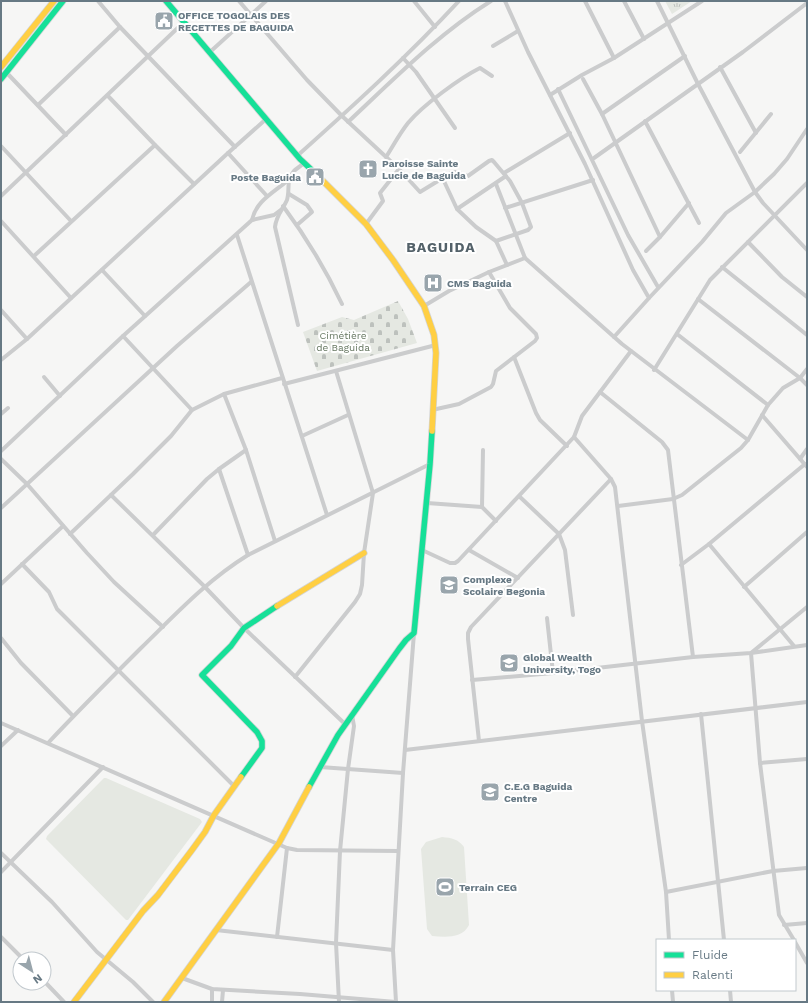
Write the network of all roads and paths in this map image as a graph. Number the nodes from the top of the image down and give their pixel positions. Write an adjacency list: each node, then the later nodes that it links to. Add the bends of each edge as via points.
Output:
1 (54, 1): 30 (main road)
2 (63, 1): 32 (main road)
3 (98, 1): 19 (street)
4 (166, 1): 17 (main road)
5 (239, 1): 16 (street)
6 (266, 1): 16 (street)
7 (414, 1): 20 (street)
8 (459, 1): 20 (street)
9 (491, 1): 29 (street, via 471,13)
10 (505, 1): 21 (street)
11 (585, 1): 28 (street)
12 (624, 1): 22 (street)
13 (657, 1): 18 (street)
14 (702, 1): 18 (street)
15 (807, 3): 31 (street)
16 (251, 15): 24 (street); 44 (street)
17 (184, 22): 24 (main road); 25 (street)
18 (669, 23): 22 (street); 26 (street)
19 (120, 27): 25 (street); 41 (street)
20 (435, 27): 27 (street)
21 (518, 30): 23 (street); 38 (street)
22 (644, 39): 28 (street)
23 (493, 46)
24 (210, 52): 45 (main road)
25 (149, 56): 39 (street); 56 (street)
26 (684, 56): 36 (street); 42 (street)
27 (403, 58): 29 (street); 44 (street)
28 (614, 58): 37 (street)
29 (409, 65): 40 (street); 47 (street)
30 (1, 67)
31 (720, 67): 36 (street); 51 (street)
32 (6, 72): 34 (main road); 41 (street)
33 (492, 76): 40 (street, via 480,68)
34 (1, 79)
35 (583, 80): 42 (street)
36 (698, 83): 46 (street); 72 (street)
37 (558, 89): 38 (street); 102 (street, via 628,235)
38 (550, 95): 50 (street)
39 (108, 96): 52 (street); 54 (street)
40 (435, 99): 48 (street); 60 (street, via 408,124)
41 (38, 105): 52 (street)
42 (602, 114): 53 (street)
43 (771, 114): 51 (street)
44 (342, 116): 47 (street); 59 (street)
45 (265, 120): 56 (street); 59 (main road)
46 (645, 121): 53 (street); 77 (street)
47 (348, 122): 60 (street)
48 (456, 128)
49 (807, 129): 72 (street, via 787,159)
50 (570, 133): 65 (street); 68 (street)
51 (756, 133): 57 (street)
52 (66, 135): 64 (street)
53 (615, 142): 61 (street); 90 (street)
54 (155, 145): 70 (street); 84 (street)
55 (1, 146): 64 (street)
56 (235, 146): 58 (street)
57 (740, 152)
58 (228, 153): 70 (street); 75 (street)
59 (297, 156): 62 (main road)
60 (386, 157): 63 (street)
61 (594, 158)
62 (304, 163): 67 (street); 86 (main road)
63 (399, 169): 66 (street, via 420,192); 86 (street, via 380,193 384,201)
64 (25, 173): 74 (street); 84 (street)
65 (505, 175): 66 (street, via 492,160 470,175 455,172); 71 (street); 76 (street)
66 (443, 179): 80 (street)
67 (289, 180): 73 (street); 75 (street)
68 (593, 180): 76 (street); 105 (street, via 633,270)
69 (807, 183): 81 (street)
70 (194, 184): 99 (street)
71 (496, 184): 79 (street); 80 (street)
72 (755, 192): 81 (street); 102 (street, via 726,213)
73 (289, 194): 78 (street); 87 (street, via 306,204 312,212)
74 (1, 196)
75 (267, 196): 82 (street, via 259,204)
76 (522, 203): 79 (street); 89 (street, via 530,226 528,230)
77 (689, 203): 85 (street); 90 (street)
78 (283, 208): 82 (street, via 274,214); 87 (street); 111 (street, via 275,227)
79 (505, 208): 89 (street)
80 (457, 209): 91 (street)
81 (775, 215): 92 (street); 93 (street)
82 (252, 220): 88 (street)
83 (1, 221): 95 (street)
84 (71, 221): 95 (street)
85 (700, 223)
86 (366, 224): 108 (main road)
87 (297, 225): 107 (street)
88 (237, 235): 101 (street); 110 (street)
89 (515, 235): 91 (street); 96 (street)
90 (660, 237): 94 (street)
91 (496, 241): 97 (street)
92 (748, 242): 98 (street); 103 (street, via 777,272)
93 (807, 250)
94 (646, 251)
95 (34, 256): 104 (street)
96 (525, 258): 97 (street); 115 (street)
97 (507, 265): 100 (street)
98 (722, 267): 106 (street); 113 (street)
99 (102, 270): 104 (street); 110 (street)
100 (489, 272): 108 (street); 119 (street, via 510,308 536,334 535,342)
101 (251, 282): 121 (street); 126 (street)
102 (658, 288): 105 (street)
103 (807, 297)
104 (71, 298): 116 (street)
105 (649, 298): 115 (street)
106 (698, 299): 112 (street); 127 (street)
107 (342, 304)
108 (424, 306): 117 (main road)
109 (1, 310): 116 (street)
110 (145, 316): 114 (street)
111 (298, 325)
112 (677, 334): 122 (street); 133 (street)
113 (807, 335)
114 (123, 336): 121 (street); 132 (street)
115 (614, 337): 118 (street)
116 (27, 339): 120 (street)
117 (436, 345): 124 (street); 136 (main road)
118 (631, 351): 122 (street); 130 (street)
119 (514, 357): 136 (street, via 496,371 490,387 459,404); 143 (street, via 540,420)
120 (1, 360)
121 (153, 369): 135 (street); 154 (street)
122 (654, 370): 142 (street)
123 (807, 370): 127 (street)
124 (336, 371): 128 (street); 138 (street)
125 (44, 377): 132 (street)
126 (282, 378): 128 (street); 131 (street)
127 (800, 378): 129 (street); 133 (street, via 783,388)
128 (284, 384): 140 (street)
129 (807, 385)
130 (600, 392): 141 (street, via 582,416); 158 (street, via 662,442 668,450)
131 (224, 394): 135 (street); 145 (street)
132 (60, 396): 147 (street)
133 (768, 405): 139 (street)
134 (8, 408): 137 (street)
135 (192, 410): 156 (street, via 171,436)
136 (432, 410): 150 (main road)
137 (1, 414)
138 (348, 415): 140 (street); 155 (street)
139 (762, 415): 142 (street); 149 (street)
140 (302, 436): 163 (street)
141 (574, 437): 143 (street); 153 (street)
142 (748, 440): 158 (street, via 733,456 691,489)
143 (567, 446): 157 (street)
144 (807, 449): 149 (street)
145 (246, 450): 152 (street); 170 (street)
146 (483, 450): 161 (street)
147 (1, 451)
148 (1, 459): 154 (street)
149 (800, 459): 151 (street)
150 (430, 464): 155 (street); 159 (main road)
151 (806, 465): 171 (street)
152 (219, 469): 169 (street); 175 (street)
153 (611, 479): 160 (street); 168 (street)
154 (27, 484): 162 (street); 165 (street)
155 (373, 493): 163 (street); 174 (street)
156 (111, 495): 167 (street); 169 (street)
157 (520, 497): 164 (street); 168 (street)
158 (673, 499): 160 (street); 177 (street)
159 (427, 503): 161 (street); 172 (main road)
160 (618, 506): 194 (street)
161 (482, 507): 164 (street)
162 (1, 508)
163 (327, 515): 170 (street)
164 (496, 521): 173 (street)
165 (63, 526): 167 (street); 176 (street)
166 (807, 532): 181 (street)
167 (70, 534): 185 (street, via 114,582)
168 (559, 534): 178 (street); 183 (street, via 565,550)
169 (153, 535): 180 (street)
170 (275, 541): 175 (street)
171 (709, 544): 177 (street); 181 (street)
172 (422, 550): 173 (street, via 454,563); 188 (main road)
173 (469, 550): 178 (street)
174 (364, 553): 186 (main road); 197 (street, via 360,594)
175 (248, 555): 180 (street)
176 (22, 564): 179 (street); 195 (street, via 50,592 56,609)
177 (681, 565): 193 (street)
178 (518, 578): 198 (street, via 468,633)
179 (1, 584)
180 (204, 586): 185 (street); 186 (street)
181 (744, 587): 187 (street)
182 (807, 607): 187 (street)
183 (573, 616)
184 (547, 618): 196 (street)
185 (163, 627): 195 (street)
186 (244, 628): 197 (street); 218 (main road, via 228,649 202,675 258,732 262,741 262,748)
187 (779, 630): 191 (street); 192 (street)
188 (414, 633): 202 (main road, via 399,649); 211 (street)
189 (1, 638): 203 (street, via 21,663)
190 (807, 645): 191 (street)
191 (794, 646): 192 (street)
192 (751, 653): 193 (street); 200 (street)
193 (693, 657): 194 (street)
194 (635, 664): 196 (street); 204 (street)
195 (118, 671): 203 (street); 218 (street)
196 (553, 673): 198 (street)
197 (295, 677): 206 (street)
198 (472, 680): 208 (street)
199 (807, 702): 200 (street)
200 (755, 709): 201 (street); 213 (street)
201 (701, 714): 204 (street); 229 (street)
202 (352, 715): 206 (main road); 216 (street, via 354,726)
203 (73, 716): 209 (street)
204 (642, 721): 208 (street); 230 (street)
205 (1, 723): 207 (street)
206 (345, 724): 215 (main road)
207 (18, 730): 209 (street); 210 (street)
208 (479, 741): 211 (street)
209 (48, 743): 214 (street)
210 (1, 746)
211 (405, 750): 217 (street)
212 (807, 759): 213 (street)
213 (760, 763): 228 (street)
214 (103, 767): 219 (street); 225 (street)
215 (320, 767): 216 (street); 220 (main road)
216 (348, 769): 217 (street); 222 (street)
217 (403, 773): 223 (street)
218 (234, 786): 219 (main road)
219 (214, 815): 220 (street); 243 (main road, via 174,875)
220 (279, 844): 221 (street); 233 (main road)
221 (287, 848): 222 (street); 235 (street)
222 (340, 851): 223 (street); 239 (street)
223 (398, 851): 241 (street)
224 (1, 853): 225 (street)
225 (11, 862): 227 (street); 243 (street)
226 (807, 868): 228 (street)
227 (1, 872)
228 (773, 872): 229 (street); 232 (street, via 779,915)
229 (718, 882): 230 (street); 237 (street)
230 (666, 892): 236 (street)
231 (807, 923): 232 (street)
232 (784, 925): 238 (street)
233 (216, 930): 235 (street); 245 (main road)
234 (1, 937): 242 (street)
235 (277, 937): 239 (street)
236 (669, 939)
237 (724, 939)
238 (793, 939)
239 (336, 943): 241 (street); 251 (street)
240 (796, 944): 244 (street)
241 (394, 950): 258 (street)
242 (15, 951)
243 (106, 961): 253 (main road); 254 (street)
244 (807, 963)
245 (182, 978): 247 (street); 255 (main road)
246 (52, 989): 252 (street)
247 (212, 989): 248 (street); 256 (street)
248 (223, 990): 251 (street); 257 (street)
249 (672, 991): 259 (street)
250 (730, 991): 260 (street)
251 (339, 1000): 258 (street)
252 (64, 1002)
253 (74, 1002)
254 (153, 1002)
255 (164, 1002)
256 (212, 1002)
257 (222, 1002)
258 (396, 1002)
259 (673, 1002)
260 (731, 1002)

